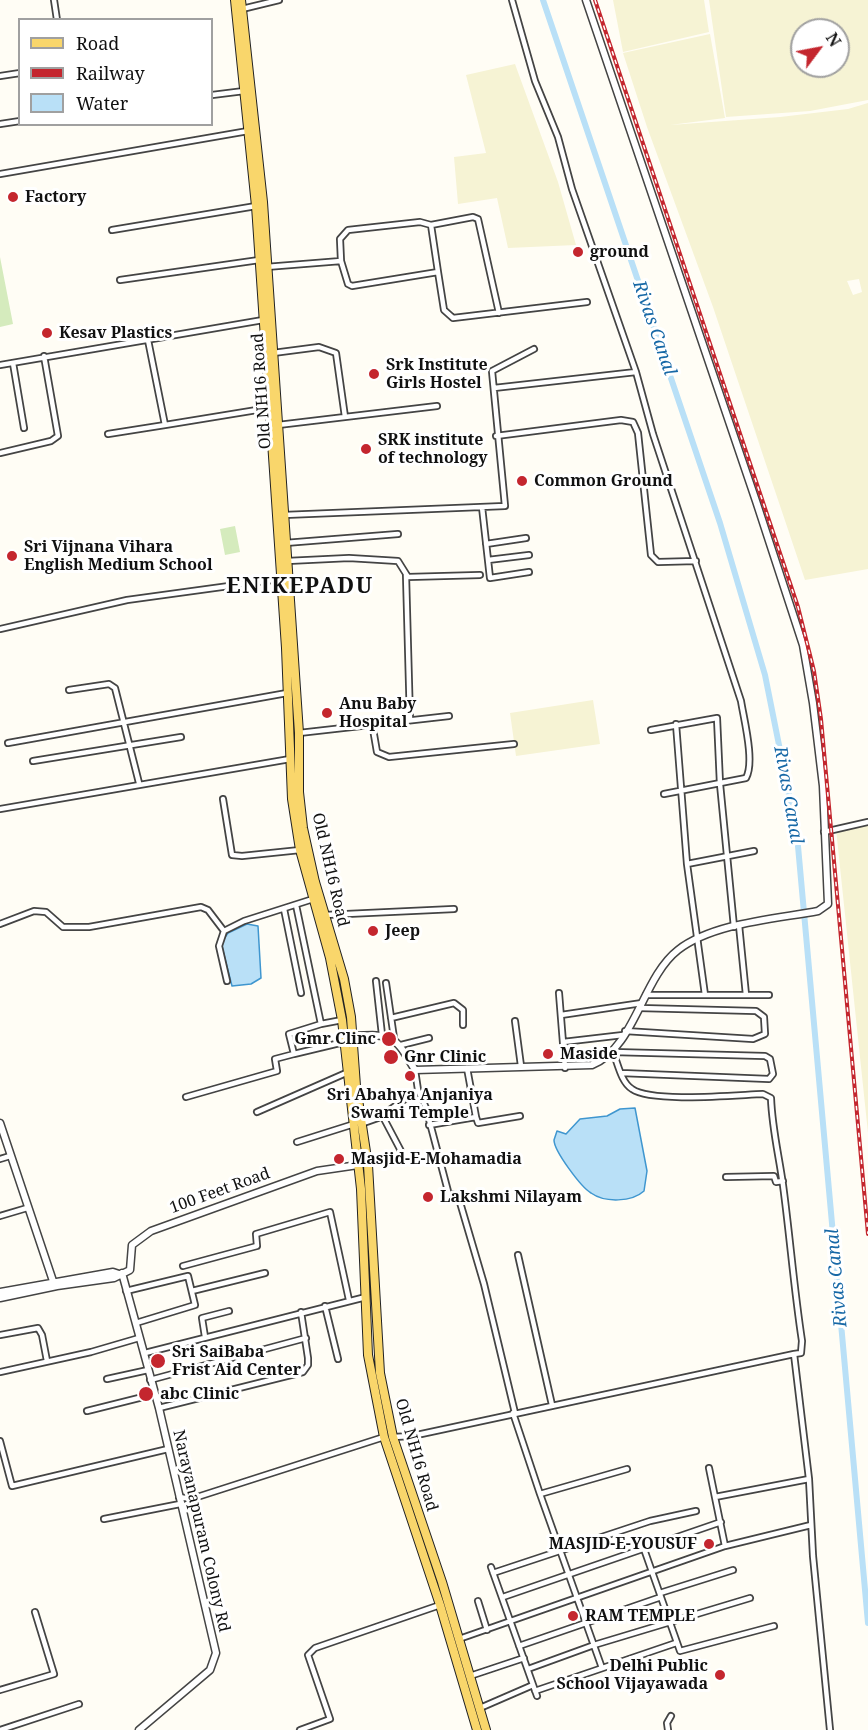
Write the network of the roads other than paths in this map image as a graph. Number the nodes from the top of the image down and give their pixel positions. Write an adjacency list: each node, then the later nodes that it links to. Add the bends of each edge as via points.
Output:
1 (54, 0): 7 (street)
2 (235, 0): 10 (main road, Old NH16 Road)
3 (279, 0): 6 (street)
4 (512, 0): 32 (street, via 535,81 558,137 572,189)
5 (585, 0): 80 (street, via 803,645 821,775)
6 (242, 4): 20 (main road, Old NH16 Road)
7 (57, 18)
8 (18, 73): 9 (street)
9 (0, 76)
10 (244, 91): 11 (street); 14 (main road, Old NH16 Road)
11 (213, 95)
12 (18, 121): 13 (street)
13 (0, 124)
14 (248, 131): 15 (street); 16 (main road, Old NH16 Road)
15 (0, 174)
16 (256, 206): 18 (street); 20 (main road, Old NH16 Road)
17 (430, 225): 19 (street, via 420,222 348,230 340,239); 21 (street); 24 (street, via 478,219)
18 (112, 230)
19 (341, 261): 20 (street); 21 (street, via 345,279 352,286)
20 (262, 265): 22 (street); 25 (main road, Old NH16 Road); 28 (main road, Old NH16 Road)
21 (438, 272): 24 (street, via 448,316)
22 (120, 280)
23 (587, 302): 24 (street)
24 (499, 312)
25 (263, 320): 26 (street); 35 (main road, Old NH16 Road)
26 (148, 339): 29 (street); 37 (street)
27 (534, 349): 33 (street, via 492,371)
28 (272, 353): 36 (street, via 319,347 336,353); 38 (main road, Old NH16 Road)
29 (44, 356): 30 (street); 42 (street, via 58,436)
30 (13, 363): 31 (street); 39 (street)
31 (0, 365)
32 (636, 372): 33 (street); 52 (street)
33 (494, 388): 41 (street)
34 (437, 406): 36 (street)
35 (268, 408): 37 (street); 56 (main road, Old NH16 Road)
36 (345, 417): 38 (street)
37 (165, 425): 40 (street)
38 (278, 425): 44 (main road, Old NH16 Road)
39 (24, 428)
40 (108, 435)
41 (496, 436): 43 (street, via 505,506); 52 (street, via 621,420 633,422 638,433 651,555 658,562)
42 (0, 453)
43 (482, 507): 44 (street); 48 (street)
44 (284, 515): 47 (main road, Old NH16 Road)
45 (398, 534): 47 (street)
46 (526, 538): 48 (street)
47 (285, 543): 51 (main road, Old NH16 Road)
48 (486, 544): 50 (street)
49 (529, 555): 50 (street)
50 (488, 560): 53 (street, via 490,578)
51 (286, 561): 55 (street, via 398,561); 66 (main road, Old NH16 Road)
52 (696, 561): 74 (street, via 741,701 748,741 750,772 746,778)
53 (529, 572)
54 (480, 575): 55 (street)
55 (406, 576): 61 (street)
56 (280, 579): 57 (street, via 117,602); 59 (main road, Old NH16 Road)
57 (0, 629)
58 (69, 690): 62 (street, via 113,685)
59 (287, 693): 62 (street); 71 (main road, Old NH16 Road)
60 (449, 716): 61 (street)
61 (410, 720): 63 (street)
62 (124, 722): 68 (street); 69 (street)
63 (372, 723): 66 (street); 70 (street, via 377,752 389,757)
64 (675, 724): 65 (street); 74 (street, via 717,717); 75 (street)
65 (651, 730)
66 (299, 733): 89 (main road, Old NH16 Road, via 303,828)
67 (181, 737): 69 (street)
68 (8, 743)
69 (130, 744): 72 (street); 73 (street)
70 (514, 744)
71 (290, 759): 73 (street); 81 (main road, Old NH16 Road)
72 (33, 761)
73 (139, 783): 78 (street)
74 (720, 784): 75 (street); 83 (street)
75 (681, 791): 76 (street); 84 (street)
76 (663, 794)
77 (223, 799): 81 (street, via 232,855)
78 (0, 809)
79 (868, 822): 80 (street)
80 (823, 832): 91 (street, via 828,904 818,911)
81 (300, 850): 85 (main road, Old NH16 Road)
82 (754, 851): 83 (street)
83 (727, 856): 84 (street); 91 (street)
84 (687, 864): 93 (street)
85 (313, 899): 86 (street); 106 (main road, Old NH16 Road)
86 (296, 905): 87 (street); 108 (street)
87 (284, 909): 92 (street); 97 (street)
88 (454, 909): 89 (street)
89 (325, 915): 112 (main road, Old NH16 Road, via 344,979)
90 (0, 924): 92 (street, via 34,911 46,912 63,927 89,927 201,907)
91 (736, 926): 93 (street); 101 (street)
92 (224, 931): 94 (street, via 219,946)
93 (698, 939): 99 (street, via 668,959); 100 (street)
94 (227, 981)
95 (376, 981): 111 (street)
96 (386, 983): 105 (street)
97 (301, 993)
98 (559, 993): 104 (street)
99 (646, 994): 100 (street); 103 (street)
100 (705, 995): 101 (street)
101 (746, 995): 102 (street)
102 (769, 995)
103 (640, 1006): 104 (street); 110 (street); 110 (street, via 756,1011 764,1017 765,1034 753,1039)
104 (561, 1015): 116 (street)
105 (391, 1018): 109 (street, via 454,1003 463,1010); 113 (street)
106 (342, 1020): 108 (street); 115 (main road, Old NH16 Road)
107 (515, 1021): 120 (street)
108 (321, 1024): 119 (street, via 289,1034)
109 (463, 1025)
110 (624, 1033): 116 (street); 118 (street)
111 (382, 1035): 112 (street); 113 (street)
112 (352, 1036): 133 (main road, Old NH16 Road)
113 (394, 1038): 117 (street)
114 (429, 1038): 117 (street)
115 (344, 1042): 119 (street); 125 (main road, Old NH16 Road)
116 (563, 1042): 122 (street)
117 (401, 1045): 123 (street)
118 (613, 1052): 122 (street, via 592,1065); 124 (street); 124 (street, via 765,1056 770,1059 773,1074 765,1080)
119 (294, 1054): 127 (street, via 274,1059 277,1071)
120 (521, 1066): 121 (street); 122 (street)
121 (466, 1068): 123 (street); 131 (street)
122 (564, 1068)
123 (415, 1070): 126 (street)
124 (621, 1073): 141 (street, via 626,1084 641,1093 768,1095)
125 (346, 1074): 128 (street); 133 (main road, Old NH16 Road)
126 (418, 1090): 129 (street); 134 (street)
127 (186, 1097)
128 (257, 1112)
129 (382, 1115): 133 (street); 136 (street)
130 (520, 1116): 131 (street, via 478,1123)
131 (476, 1117): 134 (street)
132 (0, 1123): 137 (street)
133 (358, 1124): 135 (street); 139 (main road, Old NH16 Road); 179 (main road, Old NH16 Road, via 372,1226 377,1342)
134 (429, 1125): 142 (street, via 449,1195)
135 (297, 1142)
136 (401, 1151)
137 (10, 1156): 138 (street); 144 (street)
138 (0, 1159)
139 (358, 1165): 149 (street, 100 Feet Road, via 316,1171 151,1231 132,1245 132,1266); 154 (main road, Old NH16 Road)
140 (726, 1177): 141 (street, via 774,1176 776,1182)
141 (783, 1181): 166 (street, via 802,1341 801,1353)
142 (454, 1194)
143 (459, 1199): 177 (street, via 484,1284)
144 (27, 1208): 145 (street); 150 (street)
145 (0, 1215)
146 (518, 1255): 174 (street)
147 (183, 1266): 156 (street, via 257,1246 255,1234 330,1212)
148 (265, 1272): 153 (street)
149 (120, 1274): 150 (street); 151 (street, Narayanapuram Colony Rd); 155 (street)
150 (53, 1281): 152 (street)
151 (126, 1291): 153 (street, via 188,1276); 160 (street, Narayanapuram Colony Rd)
152 (0, 1292)
153 (192, 1292): 160 (street, via 195,1305)
154 (367, 1297): 156 (street); 178 (main road, Old NH16 Road, via 369,1355)
155 (0, 1298)
156 (349, 1300): 157 (street)
157 (325, 1306): 159 (street); 167 (street)
158 (230, 1311): 162 (street, via 202,1318)
159 (302, 1312): 162 (street); 164 (street)
160 (136, 1323): 163 (street, Narayanapuram Colony Rd)
161 (0, 1335): 168 (street, via 38,1328)
162 (205, 1337): 165 (street)
163 (139, 1338): 165 (street, Narayanapuram Colony Rd); 168 (street)
164 (306, 1338): 172 (street); 175 (street, via 308,1365 303,1372)
165 (145, 1353): 169 (street, Narayanapuram Colony Rd)
166 (794, 1354): 174 (street); 184 (street)
167 (338, 1359)
168 (47, 1361): 170 (street)
169 (148, 1370): 171 (street); 172 (street, Narayanapuram Colony Rd)
170 (0, 1372)
171 (107, 1379)
172 (150, 1380): 173 (street, Narayanapuram Colony Rd)
173 (155, 1394): 175 (street, Narayanapuram Colony Rd); 176 (street)
174 (552, 1405): 177 (street)
175 (159, 1408): 181 (street, Narayanapuram Colony Rd)
176 (87, 1411)
177 (514, 1413): 179 (street); 185 (street)
178 (384, 1437): 187 (street); 204 (main road, Old NH16 Road)
179 (393, 1437): 211 (main road, Old NH16 Road)
180 (0, 1441): 181 (street, via 12,1486)
181 (168, 1449): 188 (street, Narayanapuram Colony Rd)
182 (709, 1468): 186 (street)
183 (627, 1469): 185 (street)
184 (809, 1479): 186 (street); 192 (street)
185 (540, 1494): 195 (street)
186 (715, 1497): 191 (street)
187 (191, 1499): 188 (street); 188 (street)
188 (180, 1504): 190 (street); 225 (street, Narayanapuram Colony Rd, via 215,1659 210,1670)
189 (696, 1511): 195 (street, via 650,1521)
190 (104, 1519)
191 (721, 1522): 193 (street); 194 (street)
192 (810, 1525): 193 (street); 230 (street)
193 (725, 1546): 197 (street)
194 (644, 1549): 197 (street); 198 (street)
195 (561, 1551): 198 (street); 200 (street, via 492,1570)
196 (734, 1570): 199 (street)
197 (653, 1572): 199 (street); 201 (street)
198 (570, 1574): 200 (street); 201 (street)
199 (660, 1595): 206 (street); 208 (street)
200 (503, 1597): 207 (street)
201 (578, 1598): 207 (street); 208 (street)
202 (750, 1598): 206 (street)
203 (478, 1601): 210 (street)
204 (440, 1605): 226 (street, via 315,1648 308,1655 330,1719); 227 (main road, Old NH16 Road)
205 (35, 1612): 219 (street, via 54,1674)
206 (670, 1621): 212 (street); 213 (street)
207 (511, 1623): 210 (street); 214 (street)
208 (584, 1623): 213 (street); 214 (street)
209 (774, 1626): 212 (street, via 686,1651 680,1651)
210 (487, 1630): 211 (street)
211 (459, 1639): 218 (main road, Old NH16 Road)
212 (676, 1643): 216 (street)
213 (594, 1645): 216 (street); 217 (street)
214 (519, 1646): 215 (street)
215 (524, 1658): 217 (street); 218 (street)
216 (602, 1668): 220 (street)
217 (528, 1669): 220 (street)
218 (471, 1676): 222 (main road, Old NH16 Road)
219 (0, 1690)
220 (535, 1690): 222 (street)
221 (79, 1704): 224 (street)
222 (480, 1708): 228 (main road, Old NH16 Road)
223 (671, 1716): 229 (street)
224 (0, 1730)
225 (139, 1730)
226 (300, 1730)
227 (477, 1730)
228 (486, 1730)
229 (668, 1730)
230 (830, 1730)

